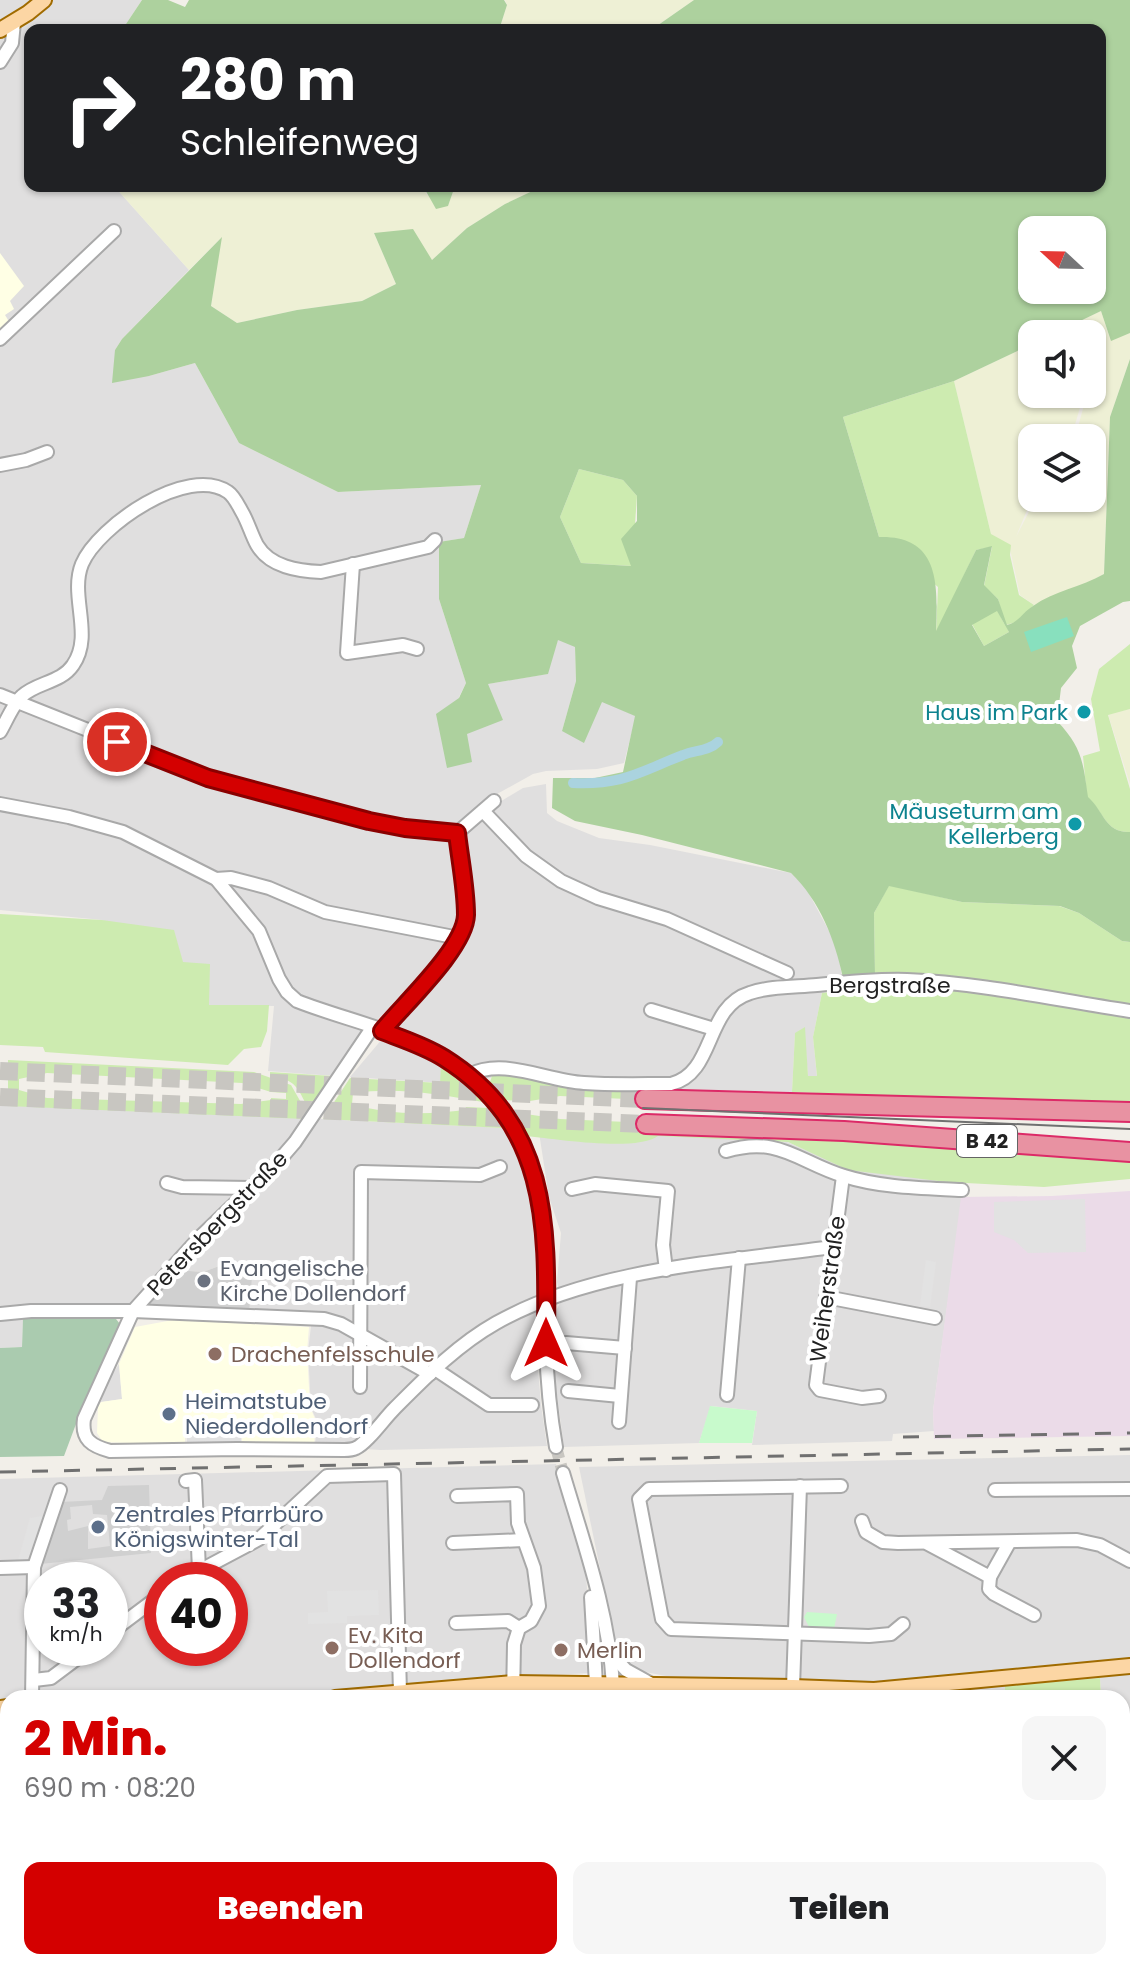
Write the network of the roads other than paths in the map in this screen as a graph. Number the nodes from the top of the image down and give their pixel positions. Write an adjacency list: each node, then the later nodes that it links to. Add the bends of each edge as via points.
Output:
1 (42, 1): 2 (main road)
2 (14, 22): 3 (main road); 4 (street, via 12,43)
3 (0, 30)
4 (0, 62)
5 (114, 231): 6 (street)
6 (0, 339)
7 (47, 452): 8 (street)
8 (0, 465)
9 (435, 540): 10 (street, via 428,547)
10 (353, 564): 11 (street, via 347,653 403,645); 13 (street, via 321,572 279,565 258,546 231,493 191,486 164,493 115,525 88,553 79,574 78,657 66,674 21,696)
11 (417, 649)
12 (0, 695): 13 (street)
13 (19, 702): 14 (street); 18 (street, via 208,778 369,821)
14 (0, 732)
15 (494, 801): 17 (street)
16 (0, 804): 19 (street, via 123,832)
17 (483, 811): 18 (street); 21 (street, via 526,856 561,881 667,919)
18 (457, 833): 20 (street, via 466,918)
19 (216, 879): 20 (street, via 269,888 325,912); 25 (street, via 259,931 287,992 297,1001)
20 (459, 938): 25 (street, Petersbergstraße, via 413,998)
21 (787, 973)
22 (651, 1010): 24 (street)
23 (1130, 1011): 24 (street, Bergstraße, via 971,985 879,980 750,993 732,1001)
24 (714, 1029): 26 (street, Bergstraße, via 691,1075 671,1084 582,1083 495,1066)
25 (377, 1030): 26 (street, via 442,1057); 35 (street, Petersbergstraße, via 295,1142)
26 (469, 1075): 43 (street, via 496,1104 533,1167 546,1243)
27 (645, 1099): 28 (highway, B 42)
28 (1130, 1112)
29 (646, 1124): 31 (highway, B 42, via 858,1132)
30 (726, 1151): 33 (street, via 765,1146)
31 (1130, 1152)
32 (500, 1167): 47 (street, via 480,1175 361,1172)
33 (843, 1176): 37 (street); 38 (street, Weiherstraße)
34 (167, 1183): 35 (street)
35 (251, 1188): 44 (street, Petersbergstraße)
36 (572, 1189): 40 (street, via 595,1184 668,1191)
37 (962, 1190)
38 (832, 1247): 39 (street); 42 (street, Weiherstraße)
39 (739, 1258): 40 (street); 53 (street)
40 (666, 1270): 41 (street)
41 (630, 1278): 43 (street); 49 (street)
42 (826, 1297): 46 (street); 55 (street, Weiherstraße, via 816,1385 862,1398)
43 (546, 1301): 50 (street, via 497,1322); 58 (street, via 547,1378)
44 (133, 1311): 45 (street); 47 (street, via 324,1319); 50 (street, Petersbergstraße, via 83,1429 93,1447 110,1451 357,1448)
45 (0, 1314)
46 (935, 1318)
47 (361, 1335): 50 (street); 51 (street)
48 (566, 1343): 49 (street)
49 (625, 1348): 54 (street)
50 (432, 1372): 56 (street, via 489,1405)
51 (360, 1387)
52 (568, 1391): 54 (street)
53 (727, 1395)
54 (620, 1396): 57 (street)
55 (879, 1396)
56 (532, 1405)
57 (619, 1422)
58 (556, 1447)
59 (563, 1473): 76 (street)
60 (186, 1481): 74 (street, via 195,1480)
61 (800, 1486): 62 (street); 84 (street); 84 (street, via 649,1489 639,1499 665,1625)
62 (841, 1486)
63 (1130, 1489): 65 (street)
64 (60, 1490): 73 (street)
65 (995, 1490)
66 (457, 1496): 68 (street, via 517,1494)
67 (862, 1521): 70 (street, via 866,1532 883,1542)
68 (523, 1540): 69 (street); 83 (street, via 534,1568 539,1606 531,1621)
69 (453, 1543)
70 (926, 1543): 71 (street); 79 (street)
71 (1009, 1543): 72 (street, via 1077,1540); 79 (street)
72 (1130, 1561)
73 (36, 1562)
74 (199, 1562)
75 (214, 1562): 95 (street, via 259,1539 327,1476 394,1474)
76 (590, 1566): 85 (street); 90 (street)
77 (24, 1567): 78 (street)
78 (0, 1568)
79 (990, 1577): 80 (street, via 994,1594)
80 (1034, 1615)
81 (456, 1623): 83 (street, via 508,1621)
82 (903, 1624): 84 (street, via 891,1634 869,1636)
83 (519, 1628): 96 (street, via 512,1657)
84 (796, 1632): 93 (street)
85 (611, 1654): 91 (street); 92 (street, via 626,1670)
86 (34, 1666): 89 (street)
87 (67, 1666): 89 (street, via 51,1678)
88 (1130, 1666): 93 (main road, via 874,1690)
89 (34, 1680): 94 (street)
90 (596, 1684): 91 (main road); 96 (main road)
91 (613, 1685): 92 (main road)
92 (655, 1686): 93 (main road)
93 (793, 1687)
94 (33, 1690)
95 (400, 1690)
96 (513, 1690)

